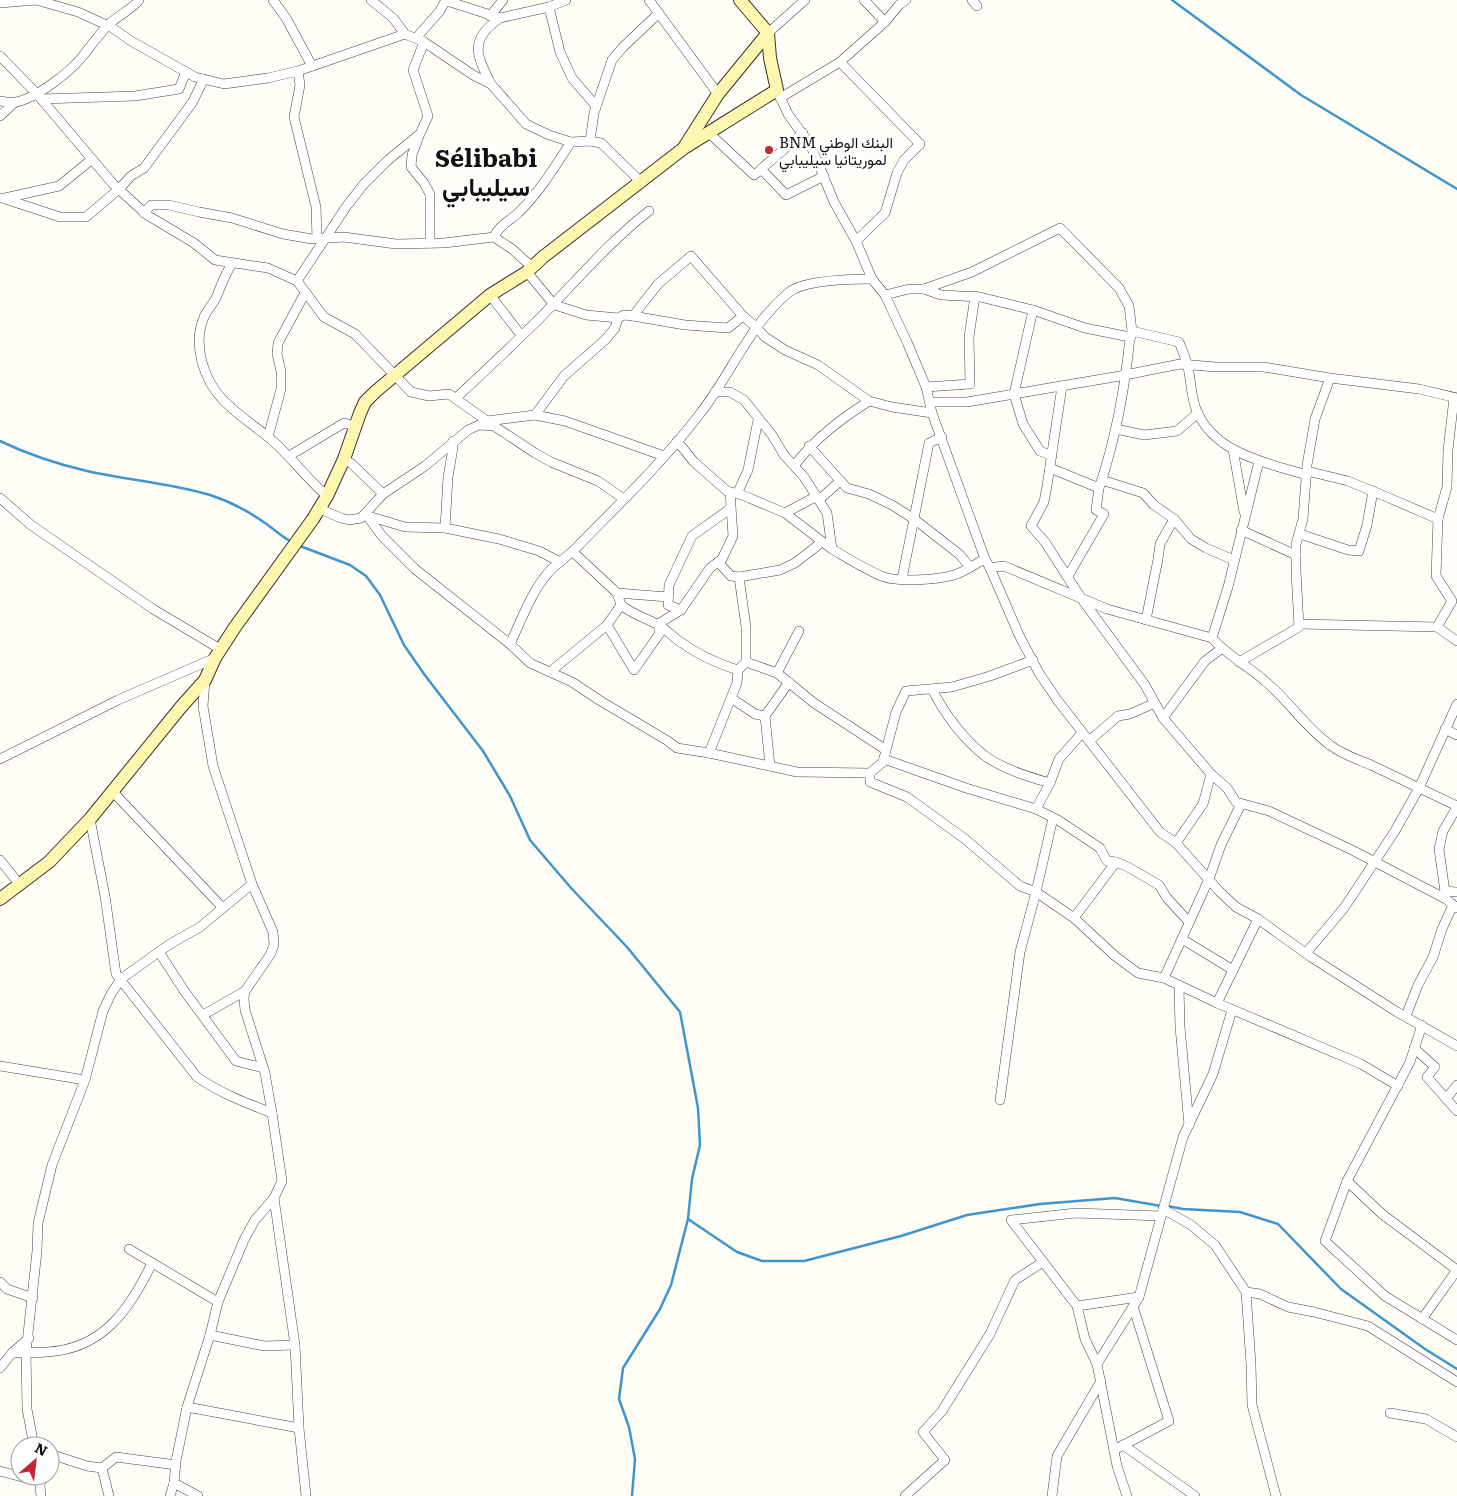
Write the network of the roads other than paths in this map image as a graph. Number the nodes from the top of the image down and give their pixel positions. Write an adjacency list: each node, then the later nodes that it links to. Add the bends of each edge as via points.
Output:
1 (139, 0): 18 (street)
2 (273, 0): 24 (street)
3 (371, 0): 20 (street, via 393,18)
4 (503, 0): 15 (street)
5 (566, 0): 13 (street)
6 (649, 0): 14 (street)
7 (740, 0): 19 (street)
8 (805, 0): 19 (street)
9 (864, 0): 17 (street)
10 (906, 0): 17 (street)
11 (447, 1): 15 (street); 21 (street)
12 (0, 3): 18 (street, via 36,0 63,6)
13 (549, 7): 16 (street); 36 (street, via 560,52 572,78)
14 (659, 13): 30 (street); 36 (street, via 612,60)
15 (490, 16): 16 (street)
16 (500, 18): 28 (street, via 488,28 477,51)
17 (884, 22): 23 (street)
18 (108, 25): 26 (street); 32 (street, via 80,59)
19 (768, 33): 30 (street); 31 (street)
20 (405, 34): 21 (street); 24 (street)
21 (420, 40): 28 (street); 39 (street, via 413,70 428,116)
22 (0, 56): 32 (street)
23 (840, 62): 31 (street); 54 (street, via 920,144 904,160 897,173 885,213)
24 (312, 66): 25 (street)
25 (298, 71): 27 (street, via 224,84); 53 (street, via 300,85 294,117)
26 (186, 72): 27 (street); 29 (street)
27 (204, 79): 34 (street)
28 (491, 84): 42 (street, via 526,124)
29 (179, 89): 32 (street, via 135,96); 34 (street)
30 (718, 94): 43 (street)
31 (778, 94): 38 (street); 40 (street)
32 (39, 97): 35 (street); 44 (street)
33 (0, 101): 35 (street)
34 (192, 102): 48 (street, via 144,168)
35 (14, 103): 37 (street)
36 (596, 106): 41 (street)
37 (0, 116)
38 (709, 133): 43 (street); 45 (street, via 754,176)
39 (420, 134): 53 (street, via 363,185); 55 (street, via 411,167 430,194)
40 (803, 134): 45 (street); 46 (street)
41 (590, 141): 42 (street); 47 (street, via 601,143)
42 (571, 142): 52 (street, via 520,212)
43 (684, 148): 47 (street)
44 (92, 160): 48 (street); 49 (street, via 59,186)
45 (762, 170): 46 (street, via 786,195)
46 (824, 176): 54 (street, via 834,202)
47 (640, 181): 57 (street)
48 (119, 189): 49 (street, via 86,217 60,217); 51 (street)
49 (1, 198)
50 (649, 211): 65 (street, via 623,232)
51 (144, 213): 53 (street, via 151,205 169,205 232,218 283,234); 56 (street, via 194,243 215,260)
52 (494, 237): 55 (street); 57 (street, via 512,249)
53 (321, 239): 55 (street, via 344,237 396,244); 59 (street)
54 (856, 241): 58 (street)
55 (430, 243)
56 (232, 263): 59 (street, via 268,268); 94 (street, via 204,317 200,331 201,357 208,379 223,400)
57 (529, 269): 62 (street); 65 (street)
58 (872, 279): 63 (street); 70 (street, via 814,283 789,292)
59 (297, 281): 61 (street)
60 (924, 289): 63 (street); 64 (street, via 941,295); 71 (street, via 972,272 1060,228 1119,288 1129,306)
61 (305, 293): 74 (street, via 324,317 356,334); 94 (street, via 278,343 281,389)
62 (490, 295): 72 (street); 74 (street)
63 (885, 295): 78 (street)
64 (975, 296): 66 (street); 78 (street, via 969,337 970,384)
65 (552, 304): 69 (street, via 586,315); 72 (street)
66 (1033, 310): 71 (street, via 1085,328); 80 (street)
67 (633, 316): 68 (street, via 728,328); 68 (street, via 658,284 691,256); 69 (street)
68 (743, 316): 70 (street)
69 (618, 318): 88 (street, via 615,328 605,340 564,376)
70 (756, 327): 79 (street); 83 (street, via 785,350 818,365)
71 (1131, 334): 73 (street, via 1179,342); 75 (street)
72 (521, 335): 81 (street)
73 (1188, 364): 75 (street); 76 (street, via 1264,367); 86 (street)
74 (396, 374): 81 (street, via 411,392 429,396 449,394); 91 (street, via 365,402)
75 (1127, 374): 77 (street); 92 (street)
76 (1330, 378): 82 (street, via 1419,389); 107 (street, via 1315,419)
77 (1062, 386): 80 (street); 102 (street)
78 (926, 387): 84 (street)
79 (715, 392): 89 (street, via 730,392 744,400); 97 (street)
80 (1014, 394): 84 (street, via 967,402); 102 (street, via 1022,424 1040,451)
81 (456, 398): 87 (street)
82 (1456, 398): 124 (street, via 1448,450 1447,487)
83 (869, 400): 85 (street); 98 (street)
84 (930, 402): 85 (street)
85 (932, 413): 95 (street)
86 (1198, 413): 92 (street, via 1177,431 1144,434); 99 (street, via 1216,437)
87 (474, 414): 90 (street); 93 (street)
88 (535, 415): 90 (street); 101 (street, via 565,421)
89 (758, 420): 105 (street); 111 (street, via 748,470)
90 (496, 423): 93 (street); 116 (street, via 535,453 598,481)
91 (355, 426): 100 (street, via 344,422); 103 (street)
92 (1116, 429): 109 (street)
93 (468, 430): 96 (street)
94 (268, 437): 100 (street)
95 (942, 437): 122 (street, via 929,443); 132 (street)
96 (453, 441): 112 (street, via 425,466); 125 (street)
97 (677, 441): 101 (street); 111 (street, via 694,462 727,491)
98 (809, 446): 105 (street); 108 (street)
99 (1232, 449): 104 (street); 121 (street)
100 (289, 456): 113 (street, via 310,482)
101 (664, 456): 116 (street)
102 (1052, 456): 106 (street)
103 (344, 459): 112 (street); 113 (street)
104 (1259, 461): 107 (street); 121 (street)
105 (794, 466): 115 (street)
106 (1050, 468): 109 (street); 138 (street, via 1044,502 1031,526)
107 (1307, 473): 110 (street); 127 (street)
108 (840, 480): 115 (street); 122 (street, via 847,488 869,494)
109 (1101, 484): 123 (street, via 1143,493); 138 (street, via 1096,510 1104,514)
110 (1373, 491): 124 (street); 127 (street, via 1359,551)
111 (734, 493): 117 (street); 119 (street)
112 (383, 494): 120 (street)
113 (327, 496): 118 (street)
114 (0, 498): 157 (street, via 31,524)
115 (818, 498): 119 (street); 129 (street, via 827,513)
116 (624, 499): 130 (street)
117 (731, 508): 135 (street, via 733,536); 142 (street, via 692,536 669,586)
118 (320, 509): 120 (street, via 349,520); 157 (street)
119 (785, 513): 128 (street)
120 (367, 515): 125 (street, via 405,527); 155 (street, via 382,536 415,569)
121 (1245, 515): 126 (street)
122 (914, 519): 136 (street, via 959,554); 140 (street)
123 (1174, 519): 133 (street, via 1191,538); 147 (street, via 1160,544)
124 (1438, 519): 144 (street, via 1436,576)
125 (445, 528): 134 (street, via 499,539 539,551)
126 (1241, 530): 131 (street); 133 (street)
127 (1300, 534): 131 (street)
128 (822, 542): 129 (street); 139 (street, via 780,570)
129 (832, 549): 140 (street, via 886,578)
130 (572, 552): 134 (street); 141 (street)
131 (1296, 555): 149 (street)
132 (985, 559): 136 (street); 137 (street)
133 (1234, 560): 153 (street)
134 (560, 562): 155 (street, via 547,574 536,592)
135 (718, 562): 139 (street, via 731,576); 146 (street, via 710,568)
136 (970, 567): 140 (street, via 954,575)
137 (990, 568): 143 (street, via 1004,566); 158 (street, via 1019,636)
138 (1068, 576): 143 (street)
139 (739, 577): 159 (street, via 746,627)
140 (902, 579)
141 (617, 593): 142 (street); 145 (street)
142 (668, 597): 146 (street, via 668,605)
143 (1081, 598): 147 (street); 168 (street)
144 (1454, 603): 151 (street)
145 (621, 605): 148 (street, via 632,614); 150 (street)
146 (682, 610): 148 (street)
147 (1146, 620): 153 (street)
148 (658, 624): 150 (street, via 660,633 634,670); 161 (street, via 703,656)
149 (1299, 624): 151 (street); 160 (street, via 1277,641)
150 (607, 625): 162 (street)
151 (1437, 627): 154 (street)
152 (799, 632): 163 (street)
153 (1212, 638): 156 (street)
154 (1457, 641)
155 (510, 644): 162 (street, via 530,663)
156 (1222, 649): 160 (street); 171 (street, via 1205,661)
157 (218, 654): 164 (street); 178 (street)
158 (1033, 660): 166 (street, via 952,687); 173 (street)
159 (746, 662): 161 (street); 163 (street)
160 (1239, 662): 183 (street, via 1266,682 1328,744)
161 (738, 670): 167 (street)
162 (550, 672): 176 (street, via 572,682 677,748)
163 (776, 673): 165 (street)
164 (205, 680): 184 (street); 195 (street, via 203,706 213,766)
165 (788, 682): 170 (street); 177 (street)
166 (932, 689): 177 (street, via 906,691 896,712); 182 (street, via 959,731 985,756 1027,777)
167 (731, 698): 170 (street, via 755,714); 176 (street)
168 (1156, 703): 171 (street); 175 (street, via 1118,716)
169 (1457, 704): 172 (street)
170 (765, 716): 179 (street)
171 (1163, 718): 181 (street)
172 (1445, 729): 174 (street); 183 (street)
173 (1082, 733): 175 (street); 182 (street, via 1059,759)
174 (1457, 735)
175 (1089, 741): 190 (street, via 1160,832)
176 (710, 753): 179 (street)
177 (885, 754): 180 (street, via 883,762); 187 (street, via 966,788)
178 (0, 759)
179 (770, 766): 180 (street, via 797,772)
180 (870, 773): 197 (street, via 870,782 906,797 1020,886)
181 (1211, 774): 185 (street); 190 (street, via 1203,804)
182 (1050, 783): 187 (street)
183 (1419, 788): 186 (street); 193 (street)
184 (113, 792): 189 (street); 201 (street)
185 (1241, 804): 193 (street, via 1269,811); 194 (street)
186 (1457, 807): 200 (street, via 1443,831 1439,850)
187 (1036, 809): 188 (street)
188 (1053, 818): 192 (street, via 1100,848 1107,861); 197 (street)
189 (90, 819): 196 (street, via 49,862); 210 (street, via 116,974)
190 (1176, 842): 194 (street)
191 (0, 860): 196 (street)
192 (1116, 862): 202 (street); 204 (street, via 1159,885)
193 (1374, 862): 200 (street); 207 (street, via 1344,908)
194 (1209, 879): 203 (street, via 1236,907); 204 (street)
195 (252, 884): 201 (street); 212 (street, via 273,932 274,945)
196 (20, 885): 199 (street)
197 (1036, 892): 202 (street); 226 (street, via 1020,952)
198 (1457, 892): 200 (street)
199 (0, 899)
200 (1451, 900): 216 (street, via 1433,957)
201 (222, 907): 206 (street, via 200,927)
202 (1074, 918): 209 (street, via 1138,973)
203 (1258, 919): 207 (street); 208 (street)
204 (1189, 922): 205 (street)
205 (1182, 939): 208 (street); 209 (street)
206 (159, 952): 210 (street); 215 (street)
207 (1306, 953): 216 (street)
208 (1233, 970): 213 (street)
209 (1164, 978): 211 (street)
210 (121, 980): 222 (street, via 103,1011); 228 (street, via 197,1077)
211 (1180, 986): 213 (street); 229 (street, via 1180,1027)
212 (245, 991): 215 (street); 221 (street, via 245,1010)
213 (1217, 1003): 214 (street)
214 (1232, 1010): 224 (street, via 1361,1064); 229 (street, via 1213,1074)
215 (203, 1015): 221 (street, via 236,1061)
216 (1406, 1016): 217 (street)
217 (1422, 1025): 218 (street); 219 (street)
218 (1457, 1046)
219 (1414, 1048): 224 (street); 225 (street, via 1435,1067 1427,1077)
220 (0, 1066): 222 (street)
221 (263, 1068): 228 (street)
222 (85, 1080): 238 (street, via 52,1165 38,1222)
223 (1457, 1085): 225 (street)
224 (1398, 1086): 230 (street)
225 (1446, 1099): 227 (street)
226 (1000, 1100)
227 (1457, 1111)
228 (272, 1113): 231 (street, via 282,1182)
229 (1189, 1125): 232 (street)
230 (1347, 1181): 243 (street, via 1325,1241 1385,1296); 243 (street, via 1382,1214 1457,1270)
231 (274, 1198): 240 (street, via 254,1220); 247 (street)
232 (1162, 1212): 234 (street, via 1076,1213 1011,1220); 237 (street, via 1191,1225 1215,1245); 239 (street)
233 (129, 1249): 235 (street)
234 (1043, 1262): 241 (street); 269 (street, via 1015,1280 990,1334 942,1411 922,1432 945,1460)
235 (152, 1263): 240 (street); 248 (street, via 139,1290 103,1333 73,1348 46,1353)
236 (0, 1282): 238 (street, via 7,1289)
237 (1246, 1292): 253 (street, via 1260,1294 1288,1307 1368,1326); 273 (street, via 1252,1405)
238 (32, 1298): 245 (street)
239 (1139, 1298): 241 (street); 242 (street)
240 (218, 1302): 244 (street)
241 (1077, 1306): 250 (street, via 1085,1339)
242 (1134, 1306): 250 (street); 259 (street, via 1169,1421)
243 (1422, 1319): 246 (street)
244 (210, 1335): 247 (street, via 264,1346); 254 (street)
245 (29, 1338): 248 (street); 249 (street)
246 (1457, 1340)
247 (294, 1345): 256 (street)
248 (26, 1352): 249 (street); 257 (street, via 27,1409)
249 (12, 1353): 251 (street)
250 (1098, 1364): 252 (street)
251 (0, 1368)
252 (1101, 1381): 260 (street); 270 (street, via 1057,1456)
253 (1457, 1382)
254 (187, 1407): 256 (street); 262 (street)
255 (1390, 1413): 258 (street, via 1426,1419)
256 (299, 1428): 268 (street)
257 (32, 1436)
258 (1457, 1437)
259 (1123, 1445): 260 (street); 272 (street)
260 (1114, 1450): 271 (street)
261 (60, 1457): 263 (street)
262 (176, 1465): 263 (street, via 116,1457); 264 (street)
263 (102, 1468): 265 (street)
264 (174, 1483): 266 (street); 267 (street)
265 (109, 1496)
266 (170, 1496)
267 (198, 1496)
268 (306, 1496)
269 (905, 1496)
270 (1052, 1496)
271 (1128, 1496)
272 (1195, 1496)
273 (1276, 1496)

